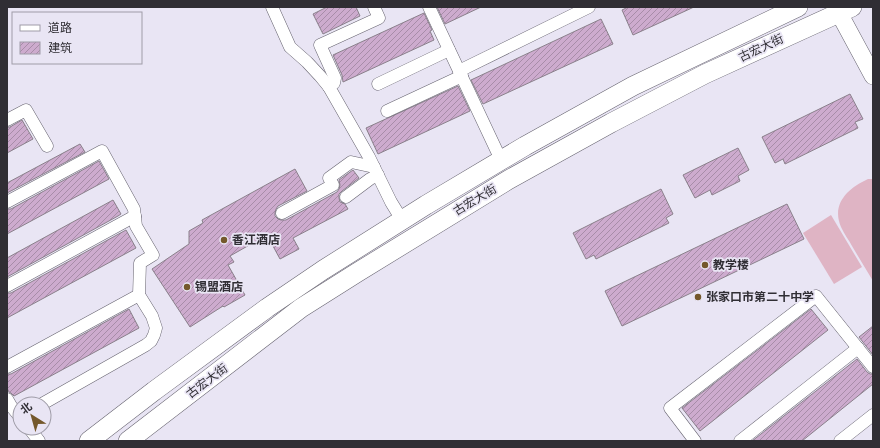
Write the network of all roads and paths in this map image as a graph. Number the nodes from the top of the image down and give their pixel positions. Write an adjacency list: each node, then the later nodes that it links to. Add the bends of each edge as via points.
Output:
1 (272, 7): 12 (street, via 290,47)
2 (374, 7): 12 (street, via 379,18 320,45 336,78)
3 (429, 7): 8 (street)
4 (589, 7): 9 (street)
5 (798, 7): 7 (main road, 古宏大街)
6 (845, 10): 10 (street); 31 (main road, 古宏大街, via 705,74 508,180 301,308)
7 (782, 11): 16 (main road, 古宏大街, via 633,86)
8 (449, 50): 9 (street); 11 (street)
9 (461, 74): 13 (street); 16 (street)
10 (873, 76)
11 (378, 84)
12 (329, 87): 17 (street)
13 (387, 111)
14 (7, 120): 15 (street, via 26,110)
15 (47, 146)
16 (501, 160): 22 (main road, 古宏大街)
17 (376, 171): 18 (street, via 370,179); 20 (street, via 351,162 329,178 332,185); 22 (street)
18 (346, 197)
19 (7, 202): 21 (street, via 102,151 134,209)
20 (282, 213)
21 (135, 216): 23 (street); 24 (street, via 136,226 153,255 140,263)
22 (402, 220): 30 (main road, 古宏大街, via 267,308)
23 (7, 286)
24 (139, 295): 26 (street); 28 (street, via 156,328 151,341)
25 (858, 348): 27 (street); 32 (street, via 816,296 670,408); 33 (street)
26 (7, 367)
27 (873, 367)
28 (52, 398)
29 (873, 415): 34 (street)
30 (89, 441)
31 (128, 441)
32 (695, 441)
33 (740, 441)
34 (840, 441)

